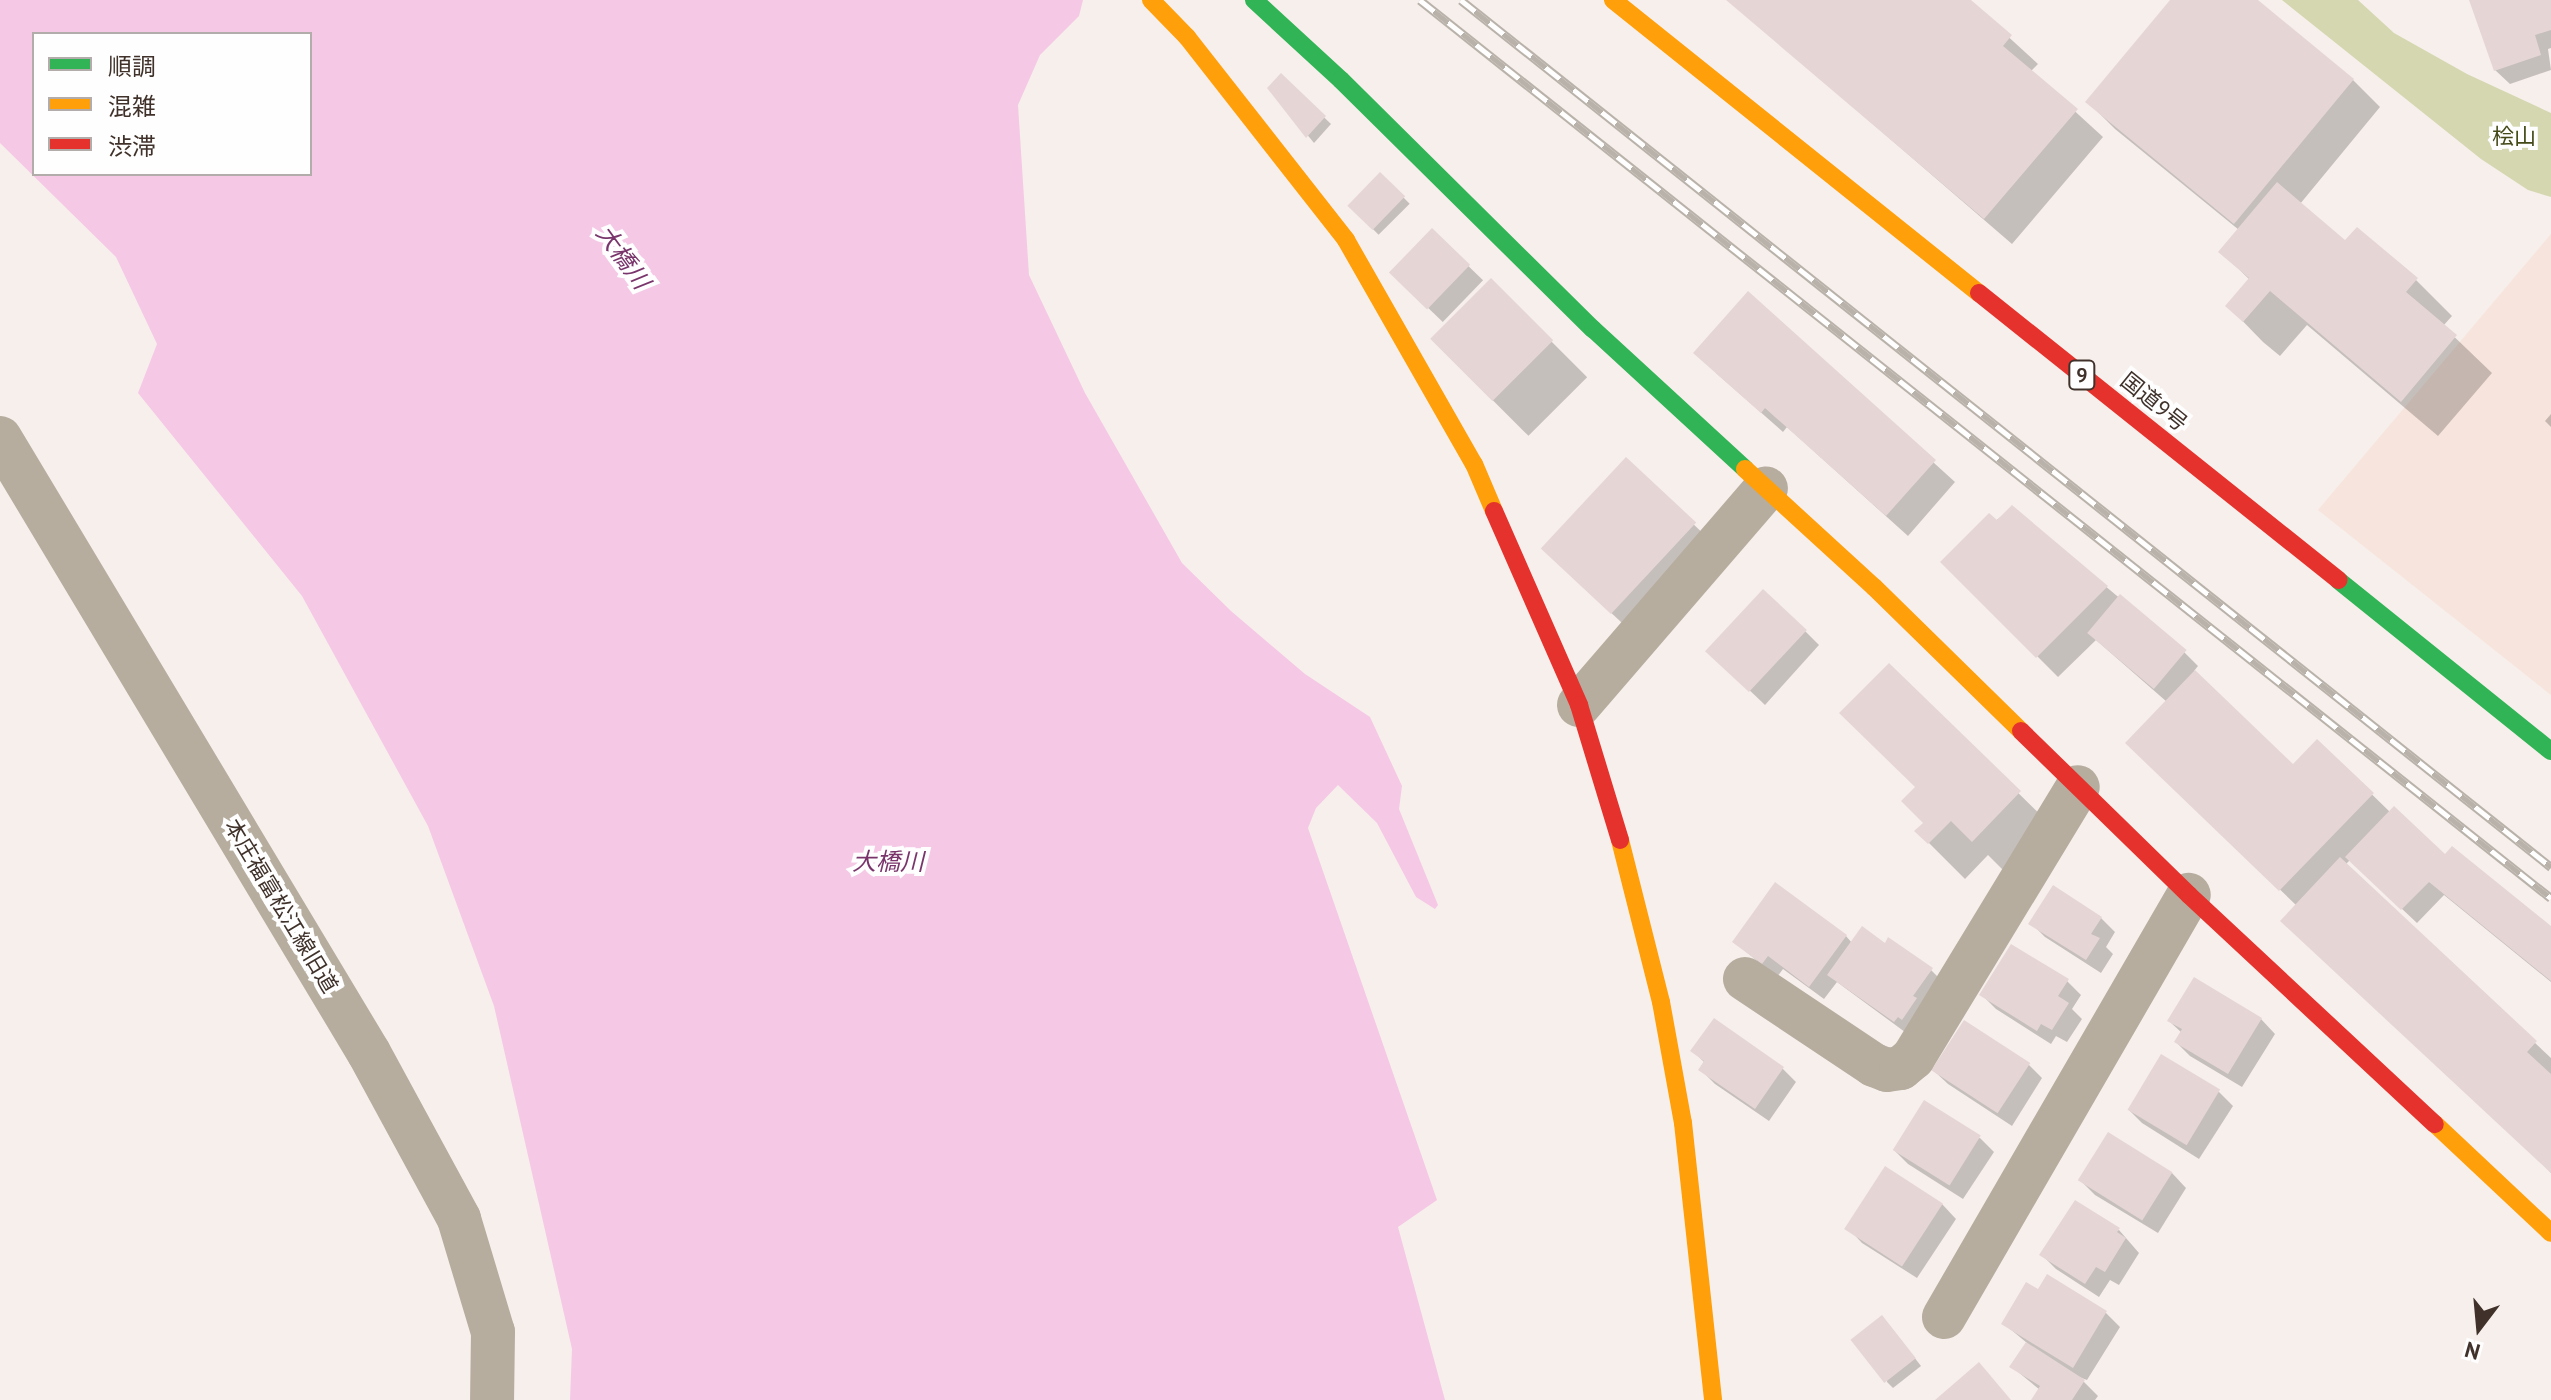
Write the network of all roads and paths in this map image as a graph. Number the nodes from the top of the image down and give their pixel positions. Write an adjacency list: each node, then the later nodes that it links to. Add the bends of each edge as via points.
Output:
1 (1151, 0): 6 (main road, via 1187,37 1346,240 1474,464)
2 (1254, 0): 5 (main road, via 1593,329)
3 (1613, 0): 7 (main road, 国道9号 / 9)
4 (0, 438): 13 (street, 本庄福富松江線旧道, via 369,1053 459,1219 493,1332)
5 (1766, 488): 6 (street); 8 (main road)
6 (1579, 705): 14 (main road, via 1631,875 1661,1002 1683,1123)
7 (2551, 751)
8 (2078, 787): 9 (main road); 10 (street, via 1913,1058 1901,1068 1874,1065)
9 (2189, 895): 11 (main road); 12 (street)
10 (1745, 979)
11 (2551, 1233)
12 (1944, 1317)
13 (492, 1400)
14 (1713, 1400)

